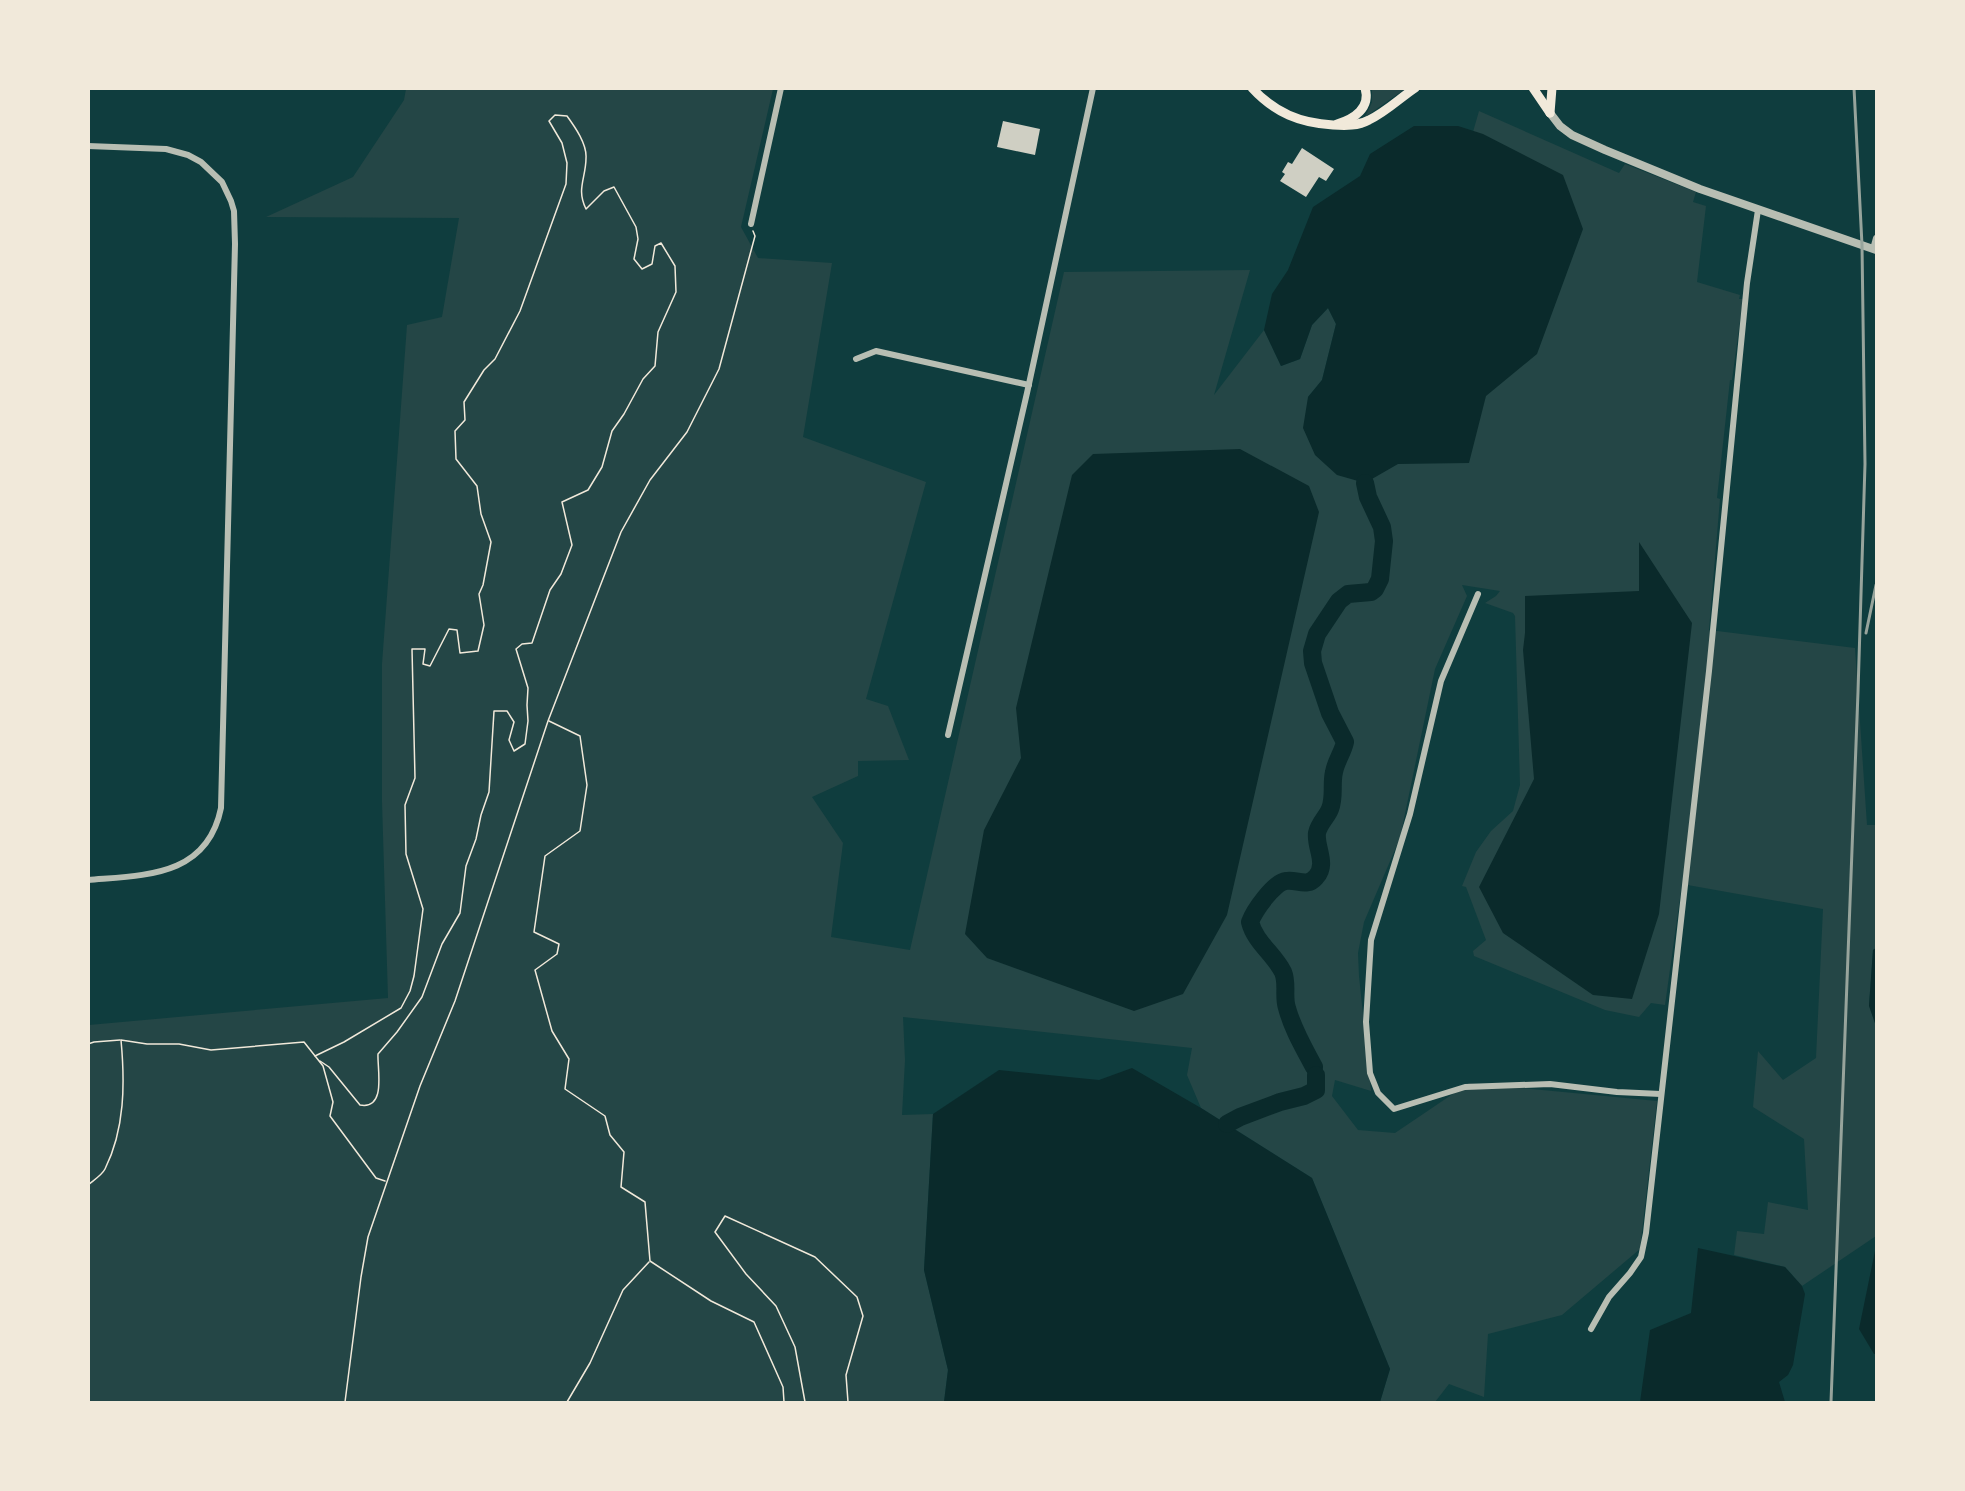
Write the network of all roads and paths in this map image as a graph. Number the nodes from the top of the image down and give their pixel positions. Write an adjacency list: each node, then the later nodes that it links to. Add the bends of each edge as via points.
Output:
1 (781, 88): 12 (street)
2 (1093, 88): 16 (street)
3 (1252, 88): 9 (highway, via 1283,114 1305,123)
4 (1365, 88): 9 (highway, via 1366,103 1360,112)
5 (1415, 88): 9 (highway, via 1370,120 1348,126)
6 (1533, 88): 8 (highway)
7 (1552, 88): 8 (highway)
8 (1550, 113): 11 (street, via 1572,135)
9 (1332, 125)
10 (88, 146): 20 (street, via 166,149 201,162 222,182 231,201 235,244 219,821 198,852 170,870)
11 (1758, 210): 14 (street); 25 (street)
12 (751, 224): 18 (path, via 755,236 718,369 687,432 651,480 621,532)
13 (1876, 238): 14 (street)
14 (1875, 250)
15 (856, 359): 16 (street, via 876,351)
16 (1029, 385): 19 (street)
17 (1478, 594): 25 (street, via 1441,681 1410,814 1371,940 1366,1022 1370,1073 1378,1092 1394,1108 1465,1087 1550,1084)
18 (548, 721): 26 (path, via 455,1001); 28 (path, via 580,736 587,785 580,831 545,856 534,932 559,944 557,954 535,970 552,1031 569,1059 565,1089 605,1116 610,1135 624,1152 621,1187 645,1202)
19 (948, 735)
20 (88, 880)
21 (121, 1040): 22 (path); 23 (path, via 211,1050 304,1042); 27 (path, via 124,1079 118,1134 104,1171)
22 (88, 1044)
23 (315, 1056): 24 (path); 24 (path, via 401,1008 410,991 423,909 406,854 405,805 415,778 412,650 424,649 423,664 430,666 449,629 457,630 460,653 478,651 484,625 479,594 491,542 477,486 456,459 455,431 465,420 464,402 495,360 520,311 556,215 566,184 567,163 562,143 549,121 555,115 567,116 580,134 587,156 580,198 586,209 614,186 636,227 634,259 642,269 652,264 655,246 661,243 675,266 676,292 658,332 655,366 612,431 602,467 588,490 562,502 572,545 550,590 532,643 516,649 528,688 525,744 514,751 509,740 514,722 507,711 494,711 489,792 466,866 459,913 442,944 422,997 378,1054 380,1087 373,1102 360,1105)
24 (320, 1061): 26 (path, via 333,1102 330,1116 376,1179)
25 (1661, 1094): 29 (street, via 1641,1257 1609,1297)
26 (387, 1181): 30 (path, via 368,1237 360,1277)
27 (88, 1185)
28 (650, 1261): 31 (path, via 623,1290 590,1363); 32 (path, via 711,1301 754,1322 783,1387)
29 (1592, 1329)
30 (345, 1402)
31 (567, 1402)
32 (784, 1402)
33 (805, 1402): 34 (path, via 795,1347 776,1306 715,1232 724,1216 815,1257 857,1297 863,1316 846,1375)
34 (848, 1402)

